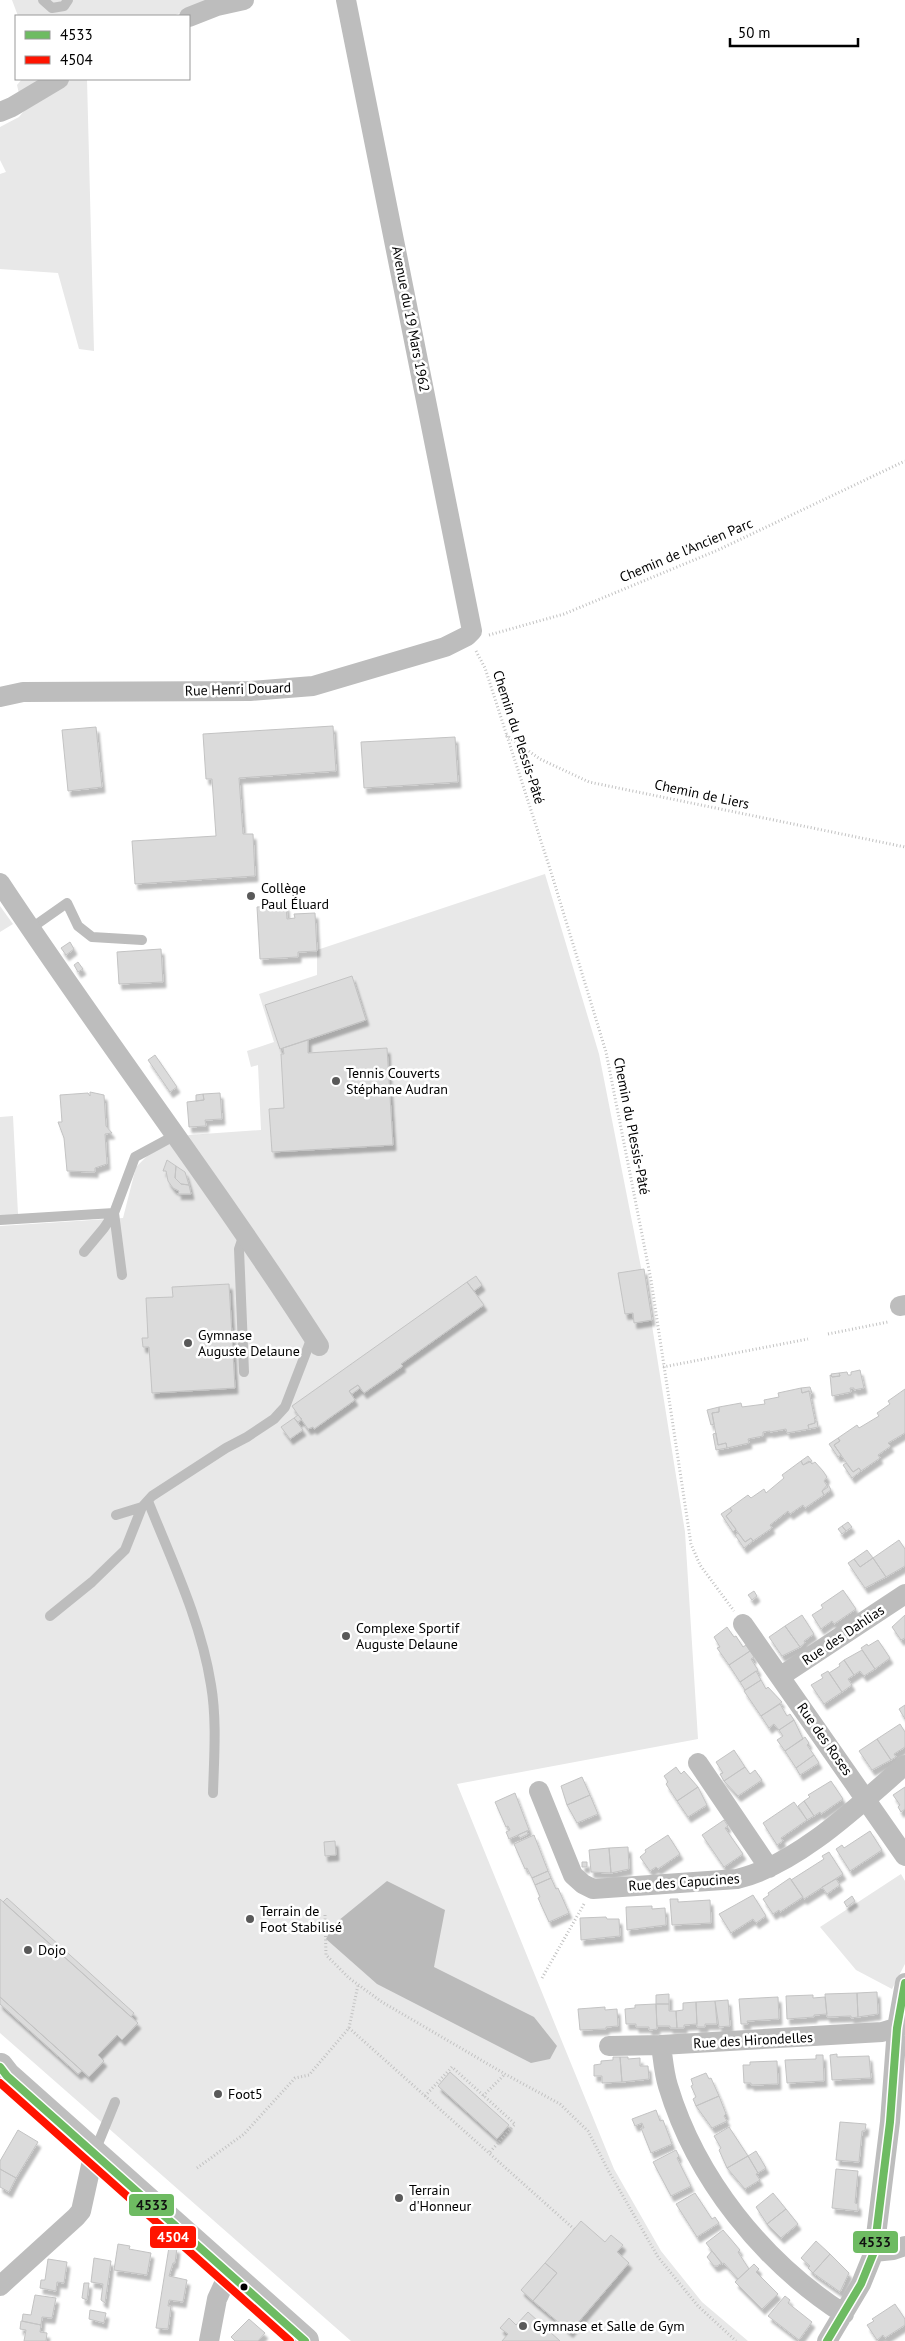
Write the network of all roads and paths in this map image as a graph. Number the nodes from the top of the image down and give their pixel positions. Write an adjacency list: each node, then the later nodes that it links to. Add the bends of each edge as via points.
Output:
1 (43, 0): 2 (lane, via 52,8 64,6)
2 (68, 0)
3 (244, 0): 5 (street)
4 (346, 0): 9 (street, Avenue du 19 Mars 1962, via 470,617 472,631)
5 (190, 17)
6 (57, 80): 7 (street)
7 (1, 108)
8 (905, 461): 9 (path, Chemin de l'Ancien Parc, via 718,550 573,610 511,630)
9 (468, 636): 10 (street, Rue Henri Douard, via 445,647 313,686 250,691 23,692); 11 (path, Chemin du Plessis-Pâté, via 485,668)
10 (0, 697)
11 (506, 735): 12 (path, Chemin de Liers, via 540,760 590,782); 26 (path, Chemin du Plessis-Pâté, via 606,1052 651,1280)
12 (905, 847)
13 (0, 883): 14 (street)
14 (30, 929): 15 (lane, via 67,903 78,926 92,937); 16 (street)
15 (142, 940)
16 (174, 1136): 17 (lane, via 135,1157); 19 (street)
17 (114, 1212): 18 (lane); 20 (lane); 21 (lane)
18 (0, 1220)
19 (244, 1234): 25 (street); 27 (lane, via 238,1249)
20 (84, 1252)
21 (122, 1275)
22 (898, 1311): 23 (path)
23 (828, 1334)
24 (808, 1339): 26 (path)
25 (316, 1341): 28 (lane, via 285,1407 274,1418)
26 (663, 1367): 32 (path, Chemin du Plessis-Pâté, via 691,1544 700,1565)
27 (244, 1372)
28 (145, 1504): 29 (lane); 31 (lane, via 125,1550); 37 (lane, via 192,1611 212,1686)
29 (116, 1515)
30 (905, 1594): 33 (street, Rue des Dahlias)
31 (50, 1616)
32 (743, 1624): 33 (street, Rue des Roses)
33 (781, 1676): 38 (street, Rue des Roses)
34 (698, 1763): 40 (street)
35 (905, 1765): 38 (street, Rue des Capucines)
36 (539, 1791): 41 (street, via 573,1875)
37 (213, 1793)
38 (867, 1798): 39 (street, Rue des Roses); 40 (street, Rue des Capucines, via 826,1831)
39 (905, 1856)
40 (769, 1868): 41 (street, Rue des Capucines, via 737,1879)
41 (592, 1888): 43 (path)
42 (325, 1915): 45 (path, via 326,1955)
43 (542, 1978)
44 (905, 1984): 46 (street)
45 (358, 1985): 47 (path); 51 (path)
46 (901, 2026): 48 (street, Rue des Hirondelles, via 882,2032); 60 (street)
47 (349, 2028): 52 (path); 57 (path, via 309,2075 295,2078 244,2134)
48 (661, 2045): 49 (street, Rue des Hirondelles); 63 (street, via 668,2086 687,2134 739,2221 777,2261)
49 (609, 2046)
50 (2, 2072): 55 (street)
51 (505, 2074): 53 (path); 66 (path, via 560,2104 588,2131 658,2257 698,2306)
52 (425, 2096): 53 (path, via 452,2067); 56 (path)
53 (484, 2096): 56 (path, via 515,2124)
54 (115, 2102): 55 (lane)
55 (94, 2152): 61 (street); 62 (street, via 76,2218)
56 (490, 2152): 58 (path)
57 (197, 2168)
58 (574, 2229)
59 (905, 2246): 60 (street)
60 (874, 2252): 63 (street)
61 (229, 2273): 64 (street, via 217,2298); 65 (street)
62 (0, 2286)
63 (844, 2314): 67 (street)
64 (209, 2341)
65 (306, 2341)
66 (736, 2341)
67 (827, 2341)

